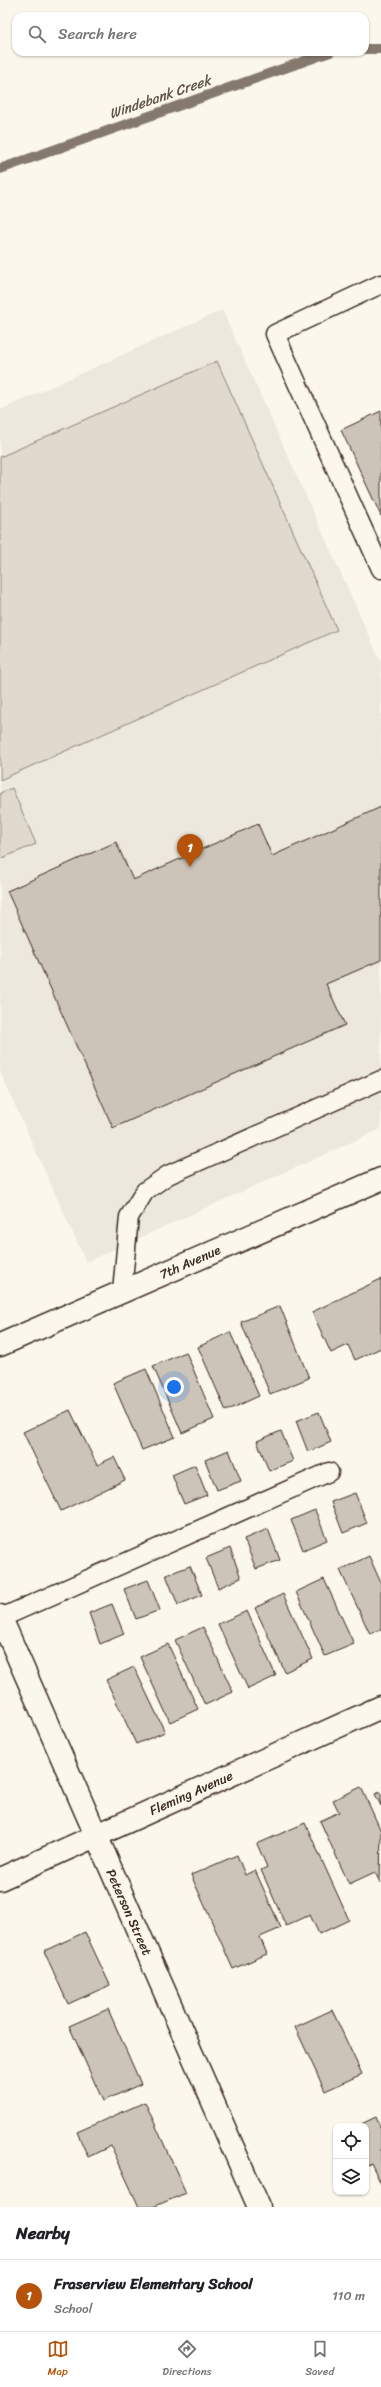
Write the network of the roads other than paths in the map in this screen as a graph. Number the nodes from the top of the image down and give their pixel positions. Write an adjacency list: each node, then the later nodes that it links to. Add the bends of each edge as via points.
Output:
1 (381, 284): 2 (lane, via 275,334)
2 (381, 569)
3 (381, 1080): 5 (lane, via 168,1175 145,1191 129,1217)
4 (381, 1179): 5 (street, 7th Avenue)
5 (122, 1292): 6 (street, 7th Avenue)
6 (0, 1346)
7 (329, 1472): 8 (lane)
8 (2, 1625): 10 (street, Peterson Street)
9 (381, 1707): 10 (street, Fleming Avenue)
10 (96, 1837): 11 (street, Fleming Avenue); 12 (street, Peterson Street)
11 (0, 1879)
12 (258, 2207)

